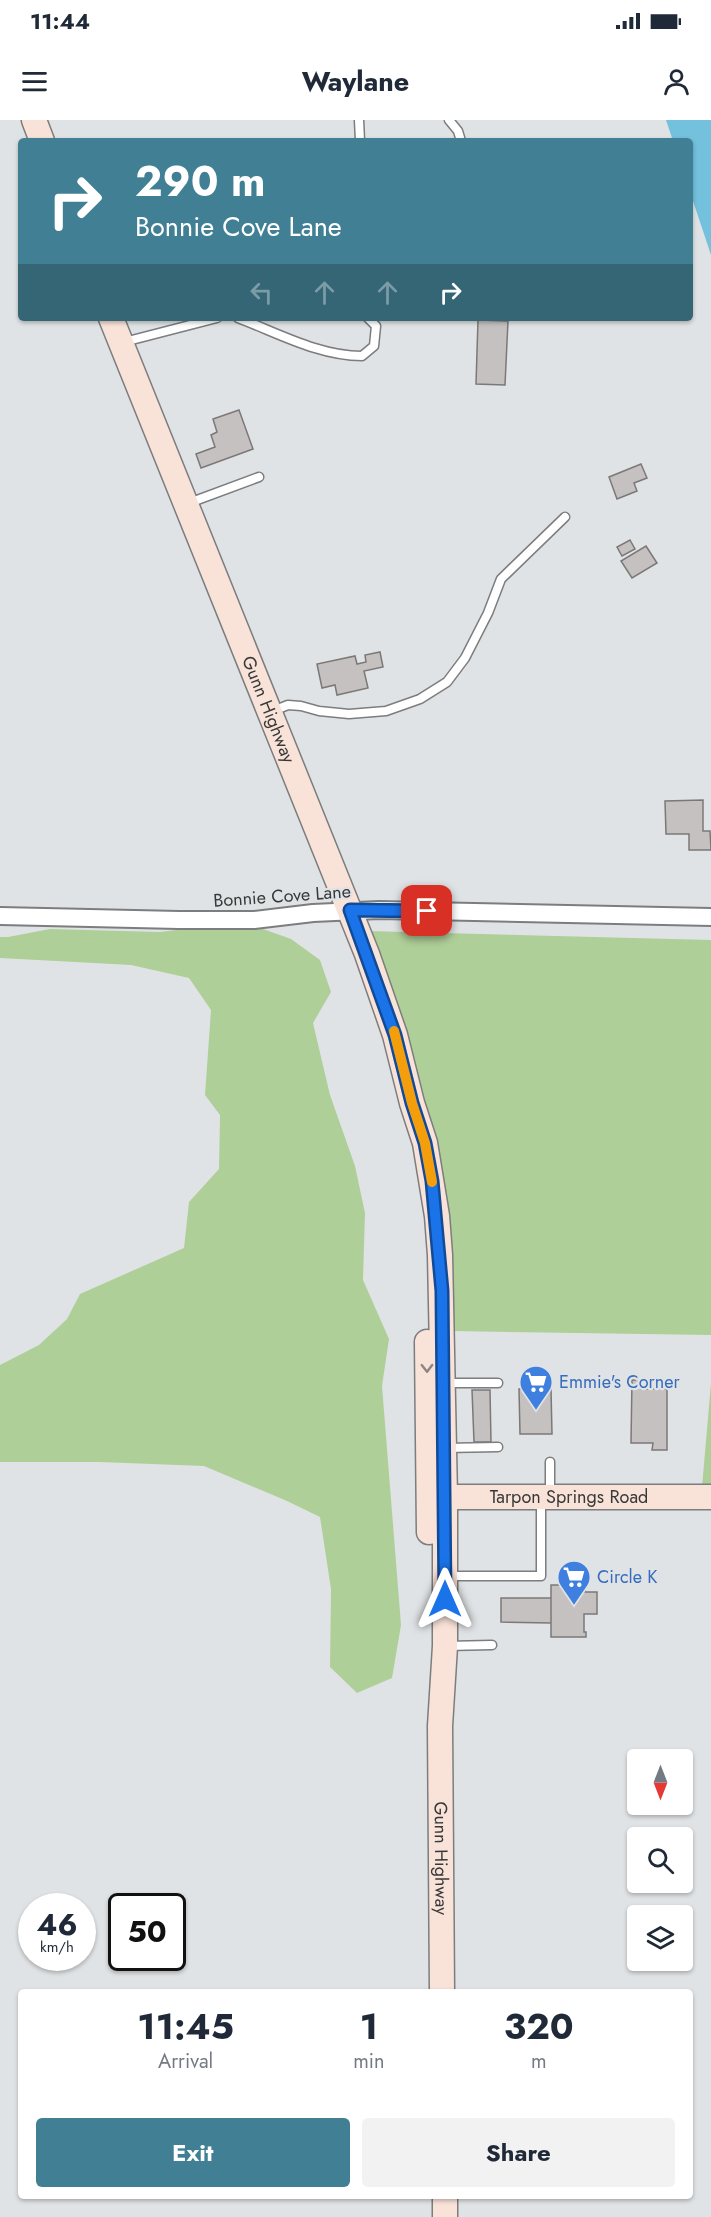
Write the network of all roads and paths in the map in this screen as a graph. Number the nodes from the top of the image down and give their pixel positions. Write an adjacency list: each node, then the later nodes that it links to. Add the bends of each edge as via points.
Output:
1 (34, 120): 4 (main road)
2 (358, 120): 5 (lane)
3 (449, 120): 6 (lane)
4 (41, 138)
5 (360, 138)
6 (460, 138)
7 (112, 321): 11 (main road, Gunn Highway)
8 (205, 321): 11 (lane)
9 (246, 321): 10 (lane, via 308,346 342,356 362,356 374,345 376,326)
10 (371, 321)
11 (121, 343): 13 (main road, Gunn Highway)
12 (259, 477): 13 (lane)
13 (186, 505): 15 (main road, Gunn Highway)
14 (565, 517): 15 (lane, via 501,579 465,658 447,682 420,699 386,711 319,711 288,705)
15 (270, 712): 16 (main road, Gunn Highway)
16 (350, 910): 17 (street, Bonnie Cove Lane, via 254,920); 18 (street, Bonnie Cove Lane); 19 (main road, Gunn Highway, via 392,1026)
17 (0, 916)
18 (711, 917)
19 (412, 1103): 20 (main road, Gunn Highway, via 425,1143 437,1216); 25 (main road, Gunn Highway, one-way to 25, via 422,1202)
20 (444, 1383): 21 (lane); 22 (main road, Gunn Highway)
21 (498, 1383)
22 (445, 1448): 23 (lane); 25 (main road, Gunn Highway)
23 (498, 1448)
24 (550, 1462): 26 (lane)
25 (437, 1497): 26 (main road, Tarpon Springs Road); 28 (main road, Gunn Highway); 31 (main road, Gunn Highway, via 433,1646)
26 (545, 1497): 27 (main road, Tarpon Springs Road); 28 (lane, via 541,1576)
27 (711, 1497)
28 (445, 1576): 30 (main road, Gunn Highway)
29 (492, 1645): 30 (lane)
30 (445, 1646): 31 (main road, Gunn Highway)
31 (440, 1726): 32 (main road, Gunn Highway)
32 (442, 1989)
33 (445, 2199): 34 (main road)
34 (445, 2217)

